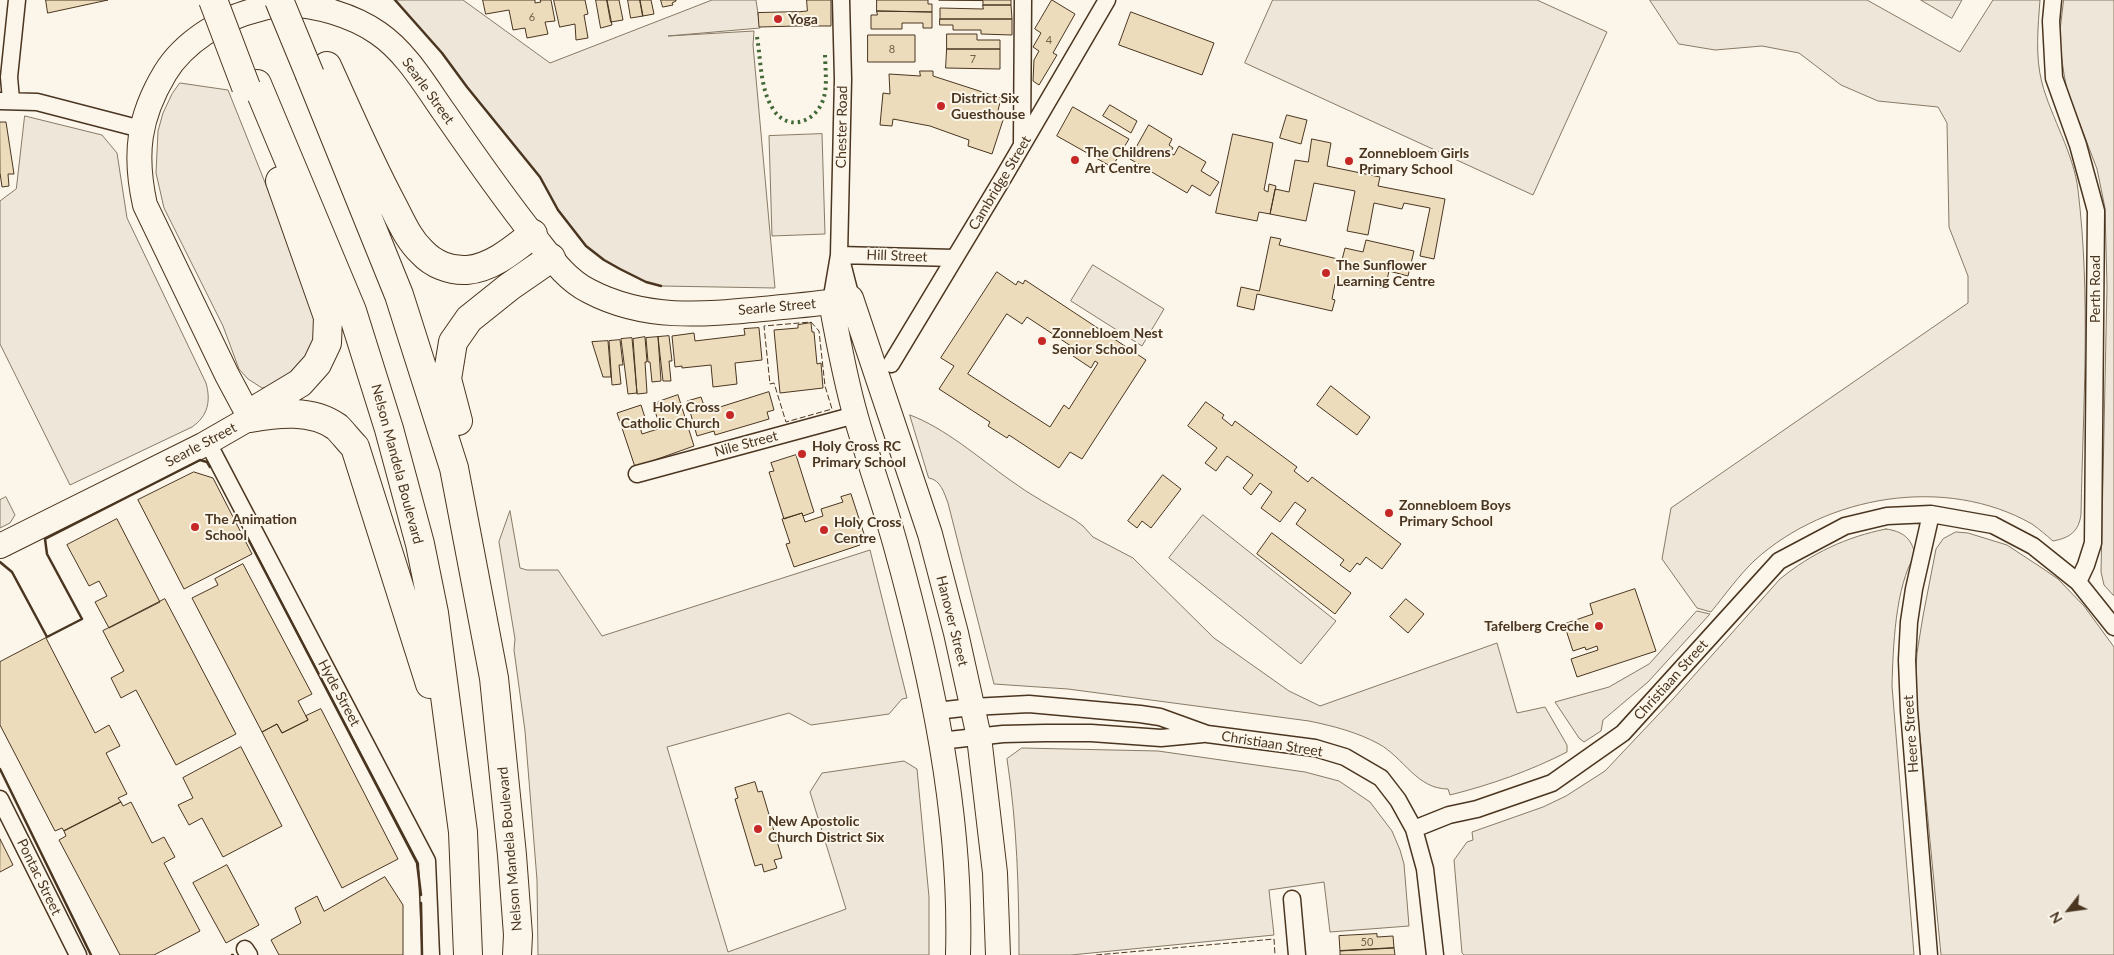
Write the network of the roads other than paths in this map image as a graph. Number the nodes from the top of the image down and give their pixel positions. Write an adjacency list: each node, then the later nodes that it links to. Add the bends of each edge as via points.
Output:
1 (17, 0): 12 (street)
2 (213, 0): 11 (highway, bridge)
3 (222, 0): 11 (highway, Nelson Mandela Boulevard)
4 (279, 0): 10 (highway, Nelson Mandela Boulevard, bridge)
5 (293, 0): 10 (highway)
6 (841, 0): 16 (street, Chester Road, via 843,79)
7 (1023, 0): 14 (street)
8 (1106, 0): 14 (street, Cambridge Street)
9 (2053, 0): 27 (street, Perth Road, via 2054,78 2078,145 2096,211 2093,543)
10 (318, 70): 15 (highway, via 411,240 423,254 453,270 466,270 482,267); 29 (highway, Nelson Mandela Boulevard, via 399,296 454,468)
11 (252, 86): 22 (highway, via 328,317 327,343 317,364 300,383 260,406); 37 (highway, Nelson Mandela Boulevard, via 352,311 390,429 434,613)
12 (6, 100): 13 (street, via 37,102)
13 (141, 129): 15 (street, Searle Street, via 151,96 168,67 204,34 251,11 282,4 316,8 351,18 379,34 408,61); 22 (street, Searle Street, via 139,179 145,205)
14 (1022, 146): 18 (street, Cambridge Street)
15 (533, 234): 17 (street, Searle Street)
16 (839, 255): 18 (street, Hill Street); 19 (street, Chester Road)
17 (550, 258): 19 (street, Searle Street, via 587,290 623,306 642,310 711,312); 29 (highway, via 469,319 453,342 447,380 473,476 496,601)
18 (954, 258): 20 (street, Cambridge Street)
19 (841, 300): 21 (street); 30 (street, Hanover Street, via 930,534)
20 (890, 364)
21 (855, 415): 24 (street, Nile Street); 31 (street, via 895,542)
22 (250, 418): 23 (street, Searle Street); 37 (highway, via 274,414 314,416 336,427 355,447 427,669)
23 (208, 442): 26 (street, Searle Street); 40 (street, Hyde Street, via 427,861)
24 (637, 474)
25 (1931, 514): 27 (street, Christiaan Street, via 1993,526 2034,546); 36 (street, Christiaan Street, via 1888,516 1845,526 1779,561 1623,733 1552,783); 47 (street, Heere Street, via 1914,589 1907,660)
26 (0, 546)
27 (2078, 582): 28 (street, Christiaan Street)
28 (2114, 627)
29 (494, 678): 42 (highway, Nelson Mandela Boulevard, via 512,855)
30 (972, 707): 31 (street, Christiaan Street); 32 (street, Christiaan Street, via 1029,704 1140,714 1160,717); 33 (street, Hanover Street)
31 (936, 711): 34 (street)
32 (1207, 734): 33 (street, Christiaan Street, via 1161,738 1091,733); 36 (street, Christiaan Street, via 1315,748 1345,757 1381,778)
33 (979, 737): 34 (street, Christiaan Street); 44 (street, Hanover Street, via 995,873)
34 (940, 741): 43 (street, via 953,830)
35 (0, 799): 39 (street, Pontac Street)
36 (1414, 829): 46 (street, via 1425,869)
37 (463, 832): 41 (highway, Nelson Mandela Boulevard)
38 (1292, 898): 45 (street)
39 (78, 955)
40 (431, 955)
41 (468, 955)
42 (517, 955)
43 (958, 955)
44 (998, 955)
45 (1297, 955)
46 (1435, 955)
47 (1929, 955)

